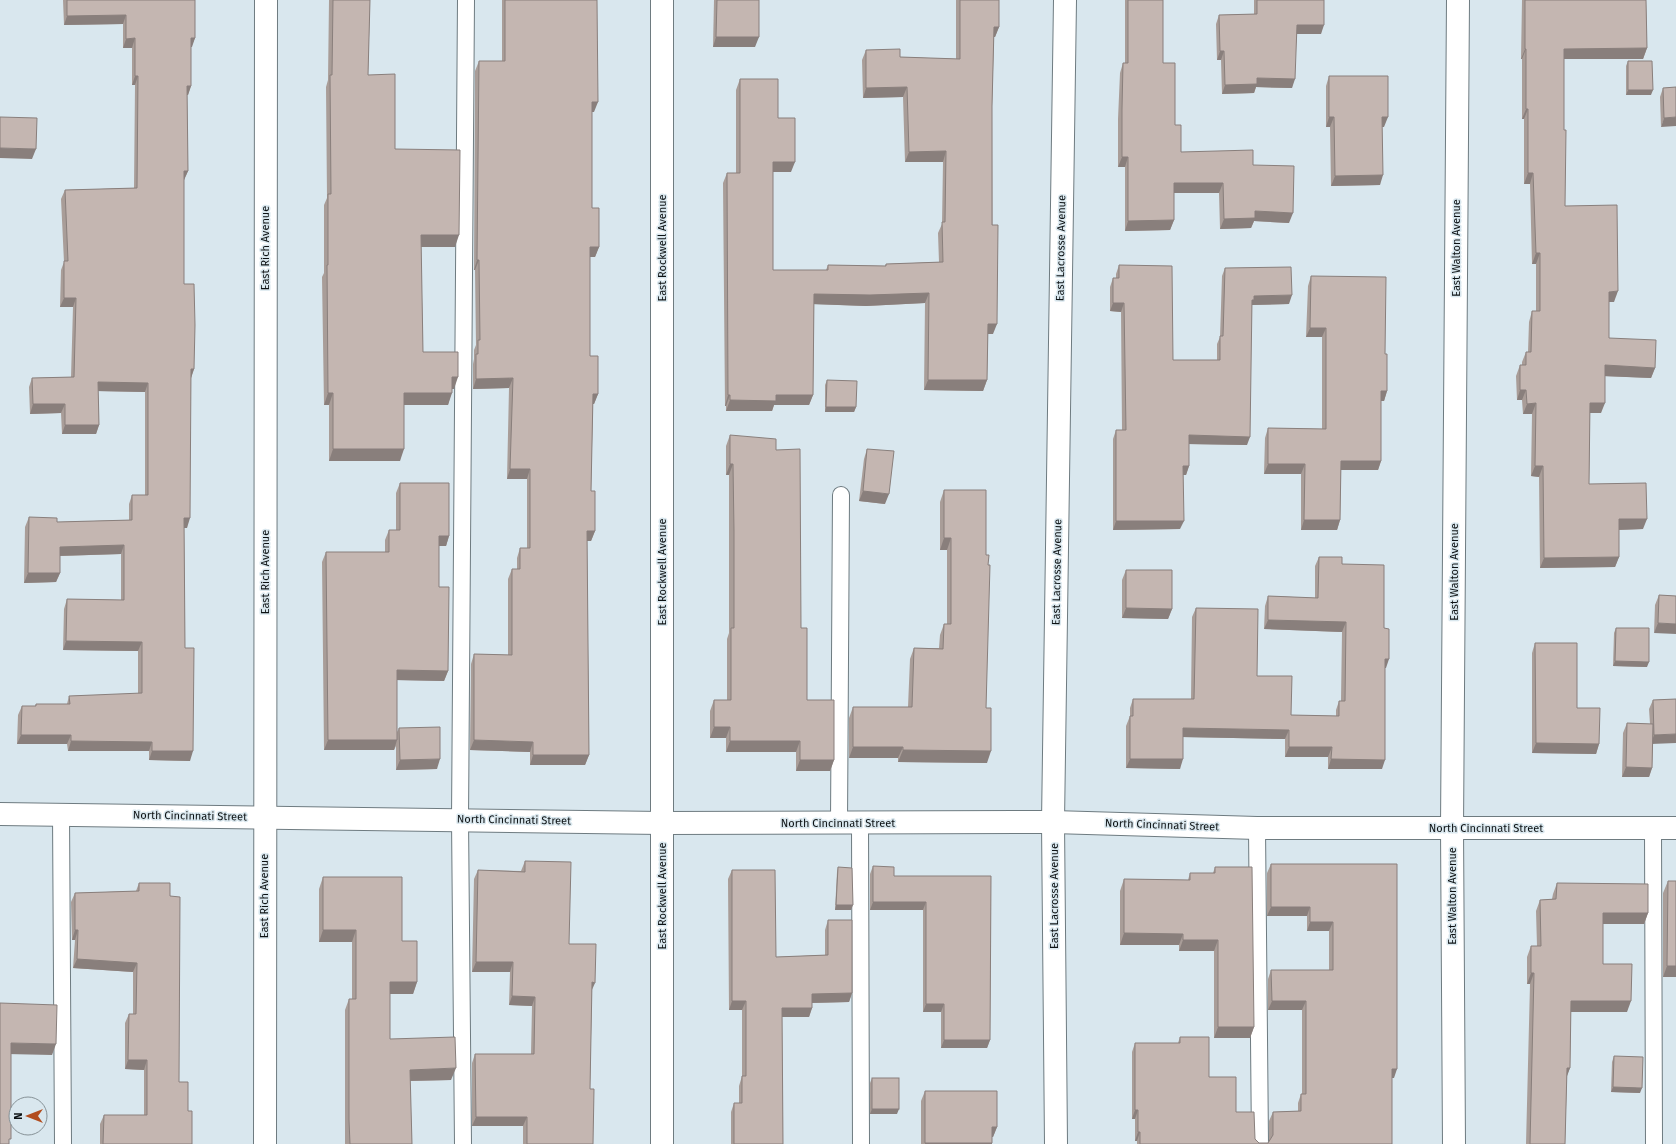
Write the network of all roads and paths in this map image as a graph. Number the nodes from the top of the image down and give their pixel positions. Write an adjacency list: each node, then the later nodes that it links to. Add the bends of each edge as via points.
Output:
1 (266, 0): 9 (street, East Rich Avenue)
2 (466, 0): 10 (lane)
3 (662, 0): 12 (street, East Rockwell Avenue)
4 (1065, 0): 11 (street, East Lacrosse Avenue)
5 (1458, 0): 15 (street, East Walton Avenue)
6 (841, 495): 13 (lane)
7 (0, 814): 8 (street, North Cincinnati Street)
8 (61, 814): 9 (street, North Cincinnati Street); 18 (lane)
9 (264, 818): 10 (street, North Cincinnati Street); 19 (street, East Rich Avenue)
10 (460, 819): 12 (street, North Cincinnati Street); 20 (lane)
11 (1054, 822): 13 (street, North Cincinnati Street); 14 (street, North Cincinnati Street); 23 (street, East Lacrosse Avenue)
12 (662, 823): 13 (street, North Cincinnati Street); 21 (street, East Rockwell Avenue)
13 (850, 823): 22 (lane)
14 (1257, 828): 15 (street, North Cincinnati Street); 24 (lane)
15 (1452, 828): 16 (street, North Cincinnati Street); 25 (street, East Walton Avenue)
16 (1653, 828): 17 (street, North Cincinnati Street); 26 (lane)
17 (1676, 828)
18 (63, 1144)
19 (265, 1144)
20 (463, 1144)
21 (662, 1144)
22 (861, 1144)
23 (1056, 1144)
24 (1260, 1144)
25 (1454, 1144)
26 (1654, 1144)

